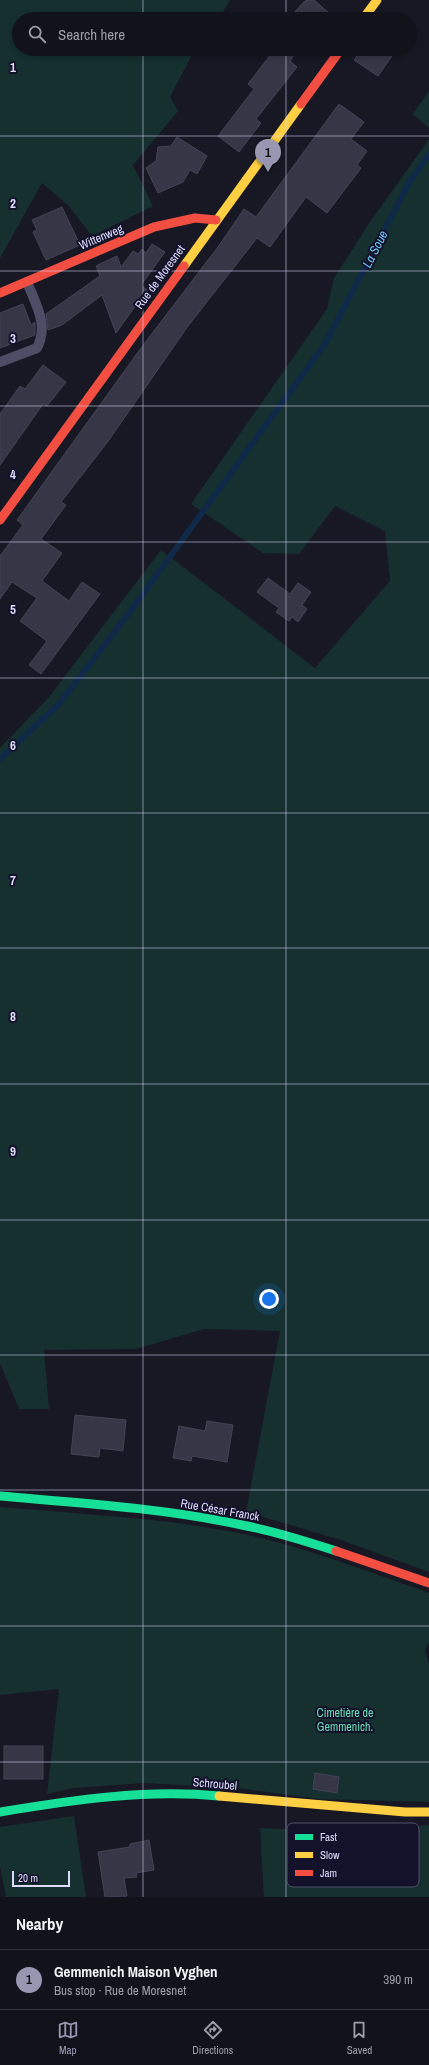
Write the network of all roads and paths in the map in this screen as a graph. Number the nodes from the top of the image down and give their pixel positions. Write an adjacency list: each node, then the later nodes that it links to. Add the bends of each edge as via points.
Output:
1 (377, 0): 2 (street)
2 (368, 12)
3 (336, 56): 4 (street, Rue de Moresnet)
4 (216, 220): 5 (street, Wittenweg, via 195,218 154,227); 8 (street, Rue de Moresnet)
5 (27, 282): 6 (street, Wittenweg); 7 (lane, via 43,326 42,338 37,348)
6 (0, 293)
7 (0, 362)
8 (0, 520)
9 (0, 1496): 10 (street, Rue César Franck, via 142,1510 244,1525 322,1546)
10 (429, 1583)
11 (0, 1812): 12 (street, Schroubel, via 79,1799 166,1793)
12 (429, 1812)

